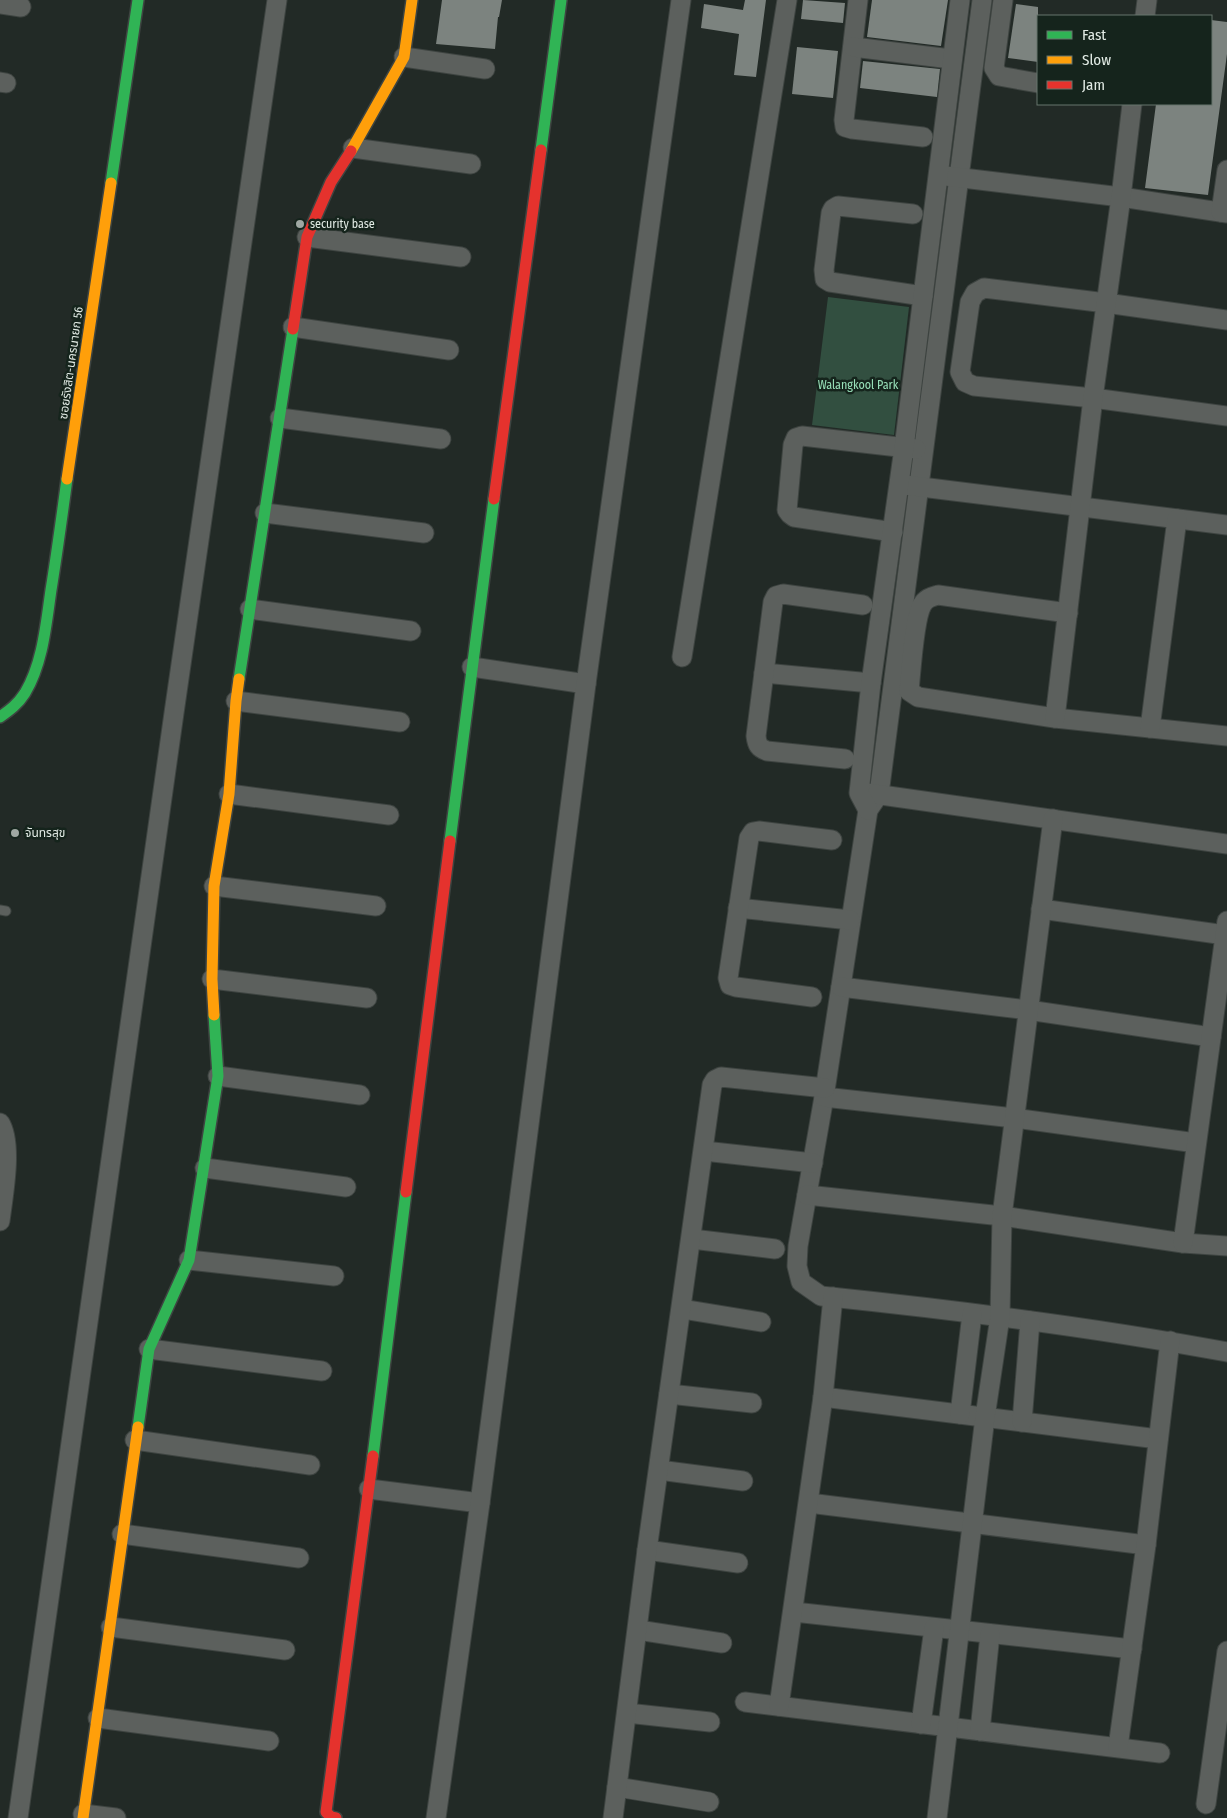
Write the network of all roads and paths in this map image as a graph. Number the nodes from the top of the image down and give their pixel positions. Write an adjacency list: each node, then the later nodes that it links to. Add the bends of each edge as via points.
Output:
1 (138, 0): 60 (street, ซอยรังสิต-นครนายก 56, via 45,631 38,665 30,682 18,703)
2 (277, 0): 161 (street)
3 (412, 0): 16 (street)
4 (561, 0): 55 (street)
5 (681, 0): 58 (street)
6 (787, 0): 54 (street)
7 (858, 0): 15 (street)
8 (960, 0): 17 (street)
9 (982, 0): 26 (street)
10 (1003, 0): 19 (street, via 994,68 999,76)
11 (1147, 0): 14 (street)
12 (0, 4): 13 (street)
13 (21, 7)
14 (1145, 15)
15 (853, 47): 17 (street); 21 (street, via 845,127)
16 (404, 57): 18 (street); 22 (street)
17 (951, 59): 25 (street)
18 (485, 69)
19 (1037, 83)
20 (1132, 105): 27 (street)
21 (923, 137)
22 (353, 148): 23 (street); 30 (street, via 331,182)
23 (471, 164)
24 (1227, 170): 28 (street)
25 (937, 175): 26 (street); 32 (street)
26 (958, 177): 27 (street); 41 (street)
27 (1121, 197): 28 (street); 33 (street)
28 (1224, 212)
29 (913, 214): 32 (street, via 838,206 833,209 824,270 825,278 830,282)
30 (306, 237): 31 (street); 35 (street)
31 (460, 257)
32 (923, 296): 41 (street)
33 (1106, 303): 34 (street); 37 (street); 37 (street, via 984,288 975,293 970,302 960,372 964,382 974,386)
34 (1227, 320)
35 (293, 327): 36 (street); 39 (street)
36 (449, 350)
37 (1093, 398): 38 (street); 44 (street)
38 (1227, 416)
39 (280, 418): 40 (street); 45 (street)
40 (441, 439)
41 (913, 449): 42 (street); 43 (street); 48 (street, via 802,436 796,438 793,445 787,510 790,514)
42 (899, 484): 43 (street); 48 (street)
43 (918, 487): 44 (street); 68 (street)
44 (1081, 507): 46 (street); 52 (street)
45 (265, 513): 49 (street); 51 (street)
46 (1177, 519): 47 (street); 63 (street)
47 (1227, 525)
48 (893, 532): 57 (street)
49 (424, 533)
50 (863, 605): 56 (street, via 783,594 776,596)
51 (250, 609): 53 (street); 59 (street)
52 (1068, 613): 61 (street); 61 (street, via 938,595 926,599 921,606 917,625 909,691 912,695)
53 (411, 631)
54 (682, 657)
55 (472, 667): 58 (street); 126 (street)
56 (764, 673): 57 (street); 65 (street, via 756,736 760,748)
57 (871, 683): 66 (street)
58 (586, 684): 127 (street)
59 (236, 701): 62 (street); 67 (street)
60 (0, 717)
61 (1055, 718): 63 (street)
62 (400, 722)
63 (1150, 728): 64 (street)
64 (1227, 736)
65 (845, 759)
66 (858, 793): 68 (street); 69 (street)
67 (229, 794): 70 (street); 74 (street)
68 (879, 794): 69 (street); 71 (street)
69 (868, 810): 78 (street)
70 (389, 815)
71 (1053, 819): 73 (street); 77 (street)
72 (832, 840): 76 (street, via 753,832 749,838)
73 (1227, 844)
74 (214, 886): 75 (street); 80 (street)
75 (376, 906)
76 (738, 908): 78 (street); 82 (street, via 728,978 730,985)
77 (1041, 909): 79 (street); 84 (street)
78 (850, 920): 81 (street)
79 (1226, 928): 85 (street)
80 (212, 979): 83 (street); 86 (street)
81 (841, 987): 84 (street); 87 (street)
82 (812, 996)
83 (367, 998)
84 (1028, 1010): 85 (street); 89 (street)
85 (1210, 1037): 91 (street)
86 (218, 1076): 88 (street); 94 (street)
87 (825, 1092): 89 (street); 92 (street, via 720,1077 712,1085); 93 (street)
88 (360, 1095)
89 (1014, 1118): 91 (street); 97 (street)
90 (0, 1123): 98 (street, via 7,1162)
91 (1196, 1143): 100 (street)
92 (704, 1151): 93 (street); 99 (street)
93 (813, 1163): 96 (street)
94 (204, 1168): 95 (street); 103 (street)
95 (346, 1187)
96 (807, 1195): 97 (street); 105 (street, via 797,1266 802,1282 821,1296)
97 (1002, 1216): 100 (street); 108 (street)
98 (0, 1221)
99 (692, 1240): 102 (street); 106 (street)
100 (1183, 1242): 101 (street)
101 (1227, 1246)
102 (775, 1249)
103 (189, 1260): 104 (street); 112 (street)
104 (334, 1276)
105 (833, 1297): 107 (street); 116 (street)
106 (682, 1308): 110 (street); 115 (street)
107 (972, 1314): 108 (street); 118 (street)
108 (1000, 1317): 109 (street); 119 (street)
109 (1030, 1321): 111 (street); 120 (street)
110 (761, 1322)
111 (1170, 1341): 113 (street); 121 (street)
112 (150, 1349): 114 (street); 122 (street)
113 (1227, 1352)
114 (322, 1371)
115 (669, 1394): 117 (street); 124 (street)
116 (823, 1397): 118 (street); 128 (street)
117 (752, 1403)
118 (960, 1414): 119 (street)
119 (986, 1417): 120 (street); 129 (street)
120 (1022, 1422): 121 (street)
121 (1158, 1439): 131 (street)
122 (136, 1440): 123 (street); 130 (street)
123 (310, 1465)
124 (658, 1470): 125 (street); 132 (street)
125 (743, 1481)
126 (369, 1489): 127 (street); 163 (street, via 326,1812)
127 (480, 1503): 164 (street)
128 (809, 1503): 129 (street); 135 (street)
129 (974, 1523): 131 (street); 139 (street)
130 (122, 1534): 133 (street); 136 (street)
131 (1146, 1545): 142 (street)
132 (647, 1550): 134 (street); 138 (street)
133 (299, 1558)
134 (738, 1563)
135 (794, 1612): 137 (street); 146 (street)
136 (111, 1627): 143 (street); 148 (street)
137 (934, 1628): 139 (street); 150 (street)
138 (638, 1630): 141 (street); 147 (street)
139 (960, 1631): 140 (street); 151 (street)
140 (990, 1634): 142 (street); 152 (street)
141 (722, 1643)
142 (1132, 1649): 154 (street)
143 (285, 1650)
144 (1226, 1661): 155 (street)
145 (745, 1702): 146 (street)
146 (780, 1706): 150 (street)
147 (627, 1713): 149 (street); 157 (street)
148 (98, 1718): 153 (street); 160 (street)
149 (710, 1722)
150 (921, 1724): 151 (street)
151 (948, 1727): 152 (street); 166 (street)
152 (980, 1731): 154 (street)
153 (269, 1741)
154 (1118, 1747): 156 (street)
155 (1220, 1748): 159 (street)
156 (1160, 1753)
157 (617, 1787): 158 (street); 165 (street)
158 (709, 1802)
159 (1206, 1804)
160 (83, 1816): 162 (street)
161 (18, 1818)
162 (116, 1818)
163 (336, 1818)
164 (436, 1818)
165 (613, 1818)
166 (937, 1818)

